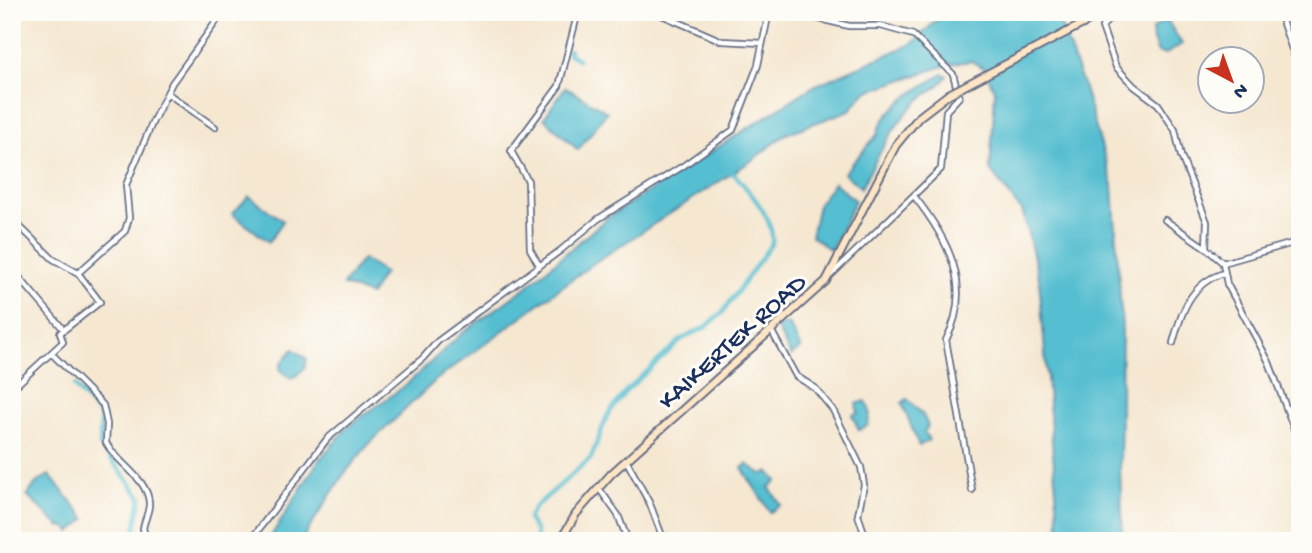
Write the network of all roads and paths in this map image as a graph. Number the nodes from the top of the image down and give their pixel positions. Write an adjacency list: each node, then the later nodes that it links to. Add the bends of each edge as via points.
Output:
1 (223, 12): 10 (street)
2 (578, 12): 19 (street, via 559,86 511,151 528,181 530,249)
3 (655, 12): 9 (street, via 722,41)
4 (769, 12): 9 (street)
5 (791, 12): 13 (street, via 913,35 949,68 959,97 946,111 942,166)
6 (1107, 12): 23 (main road, KAIKERTEK ROAD, bridge, via 949,94 924,112 896,145)
7 (1115, 12): 17 (street, via 1102,27 1116,67 1158,104 1175,130 1207,222)
8 (1279, 12): 11 (street, via 1295,58)
9 (762, 43): 19 (street, via 733,130 598,219)
10 (167, 93): 12 (street); 21 (street, via 126,185 129,218 125,231)
11 (1300, 93)
12 (215, 127)
13 (914, 196): 23 (street); 32 (street, via 941,233 958,276 952,328 946,340)
14 (12, 219): 21 (street, via 53,259)
15 (1165, 220): 17 (street)
16 (1300, 241): 18 (street)
17 (1206, 247): 18 (street)
18 (1223, 263): 22 (street)
19 (539, 265): 34 (street, via 438,341 341,425)
20 (12, 269): 24 (street)
21 (78, 273): 24 (street, via 100,302)
22 (1224, 273): 26 (street, via 1189,297); 29 (street, via 1269,362)
23 (826, 281): 25 (main road, KAIKERTEK ROAD)
24 (64, 330): 27 (street, via 59,334 63,342)
25 (771, 330): 30 (main road, KAIKERTEK ROAD); 38 (street, via 796,376 815,388 833,410 862,467 858,515)
26 (1173, 342)
27 (51, 354): 28 (street); 33 (street, via 103,405 106,443 148,496 143,529)
28 (12, 389)
29 (1300, 444)
30 (626, 460): 31 (main road, KAIKERTEK ROAD); 37 (street)
31 (598, 487): 35 (main road, KAIKERTEK ROAD); 36 (street, via 618,514)
32 (972, 490)
33 (148, 541)
34 (250, 541)
35 (560, 541)
36 (628, 541)
37 (664, 541)
38 (867, 541)

